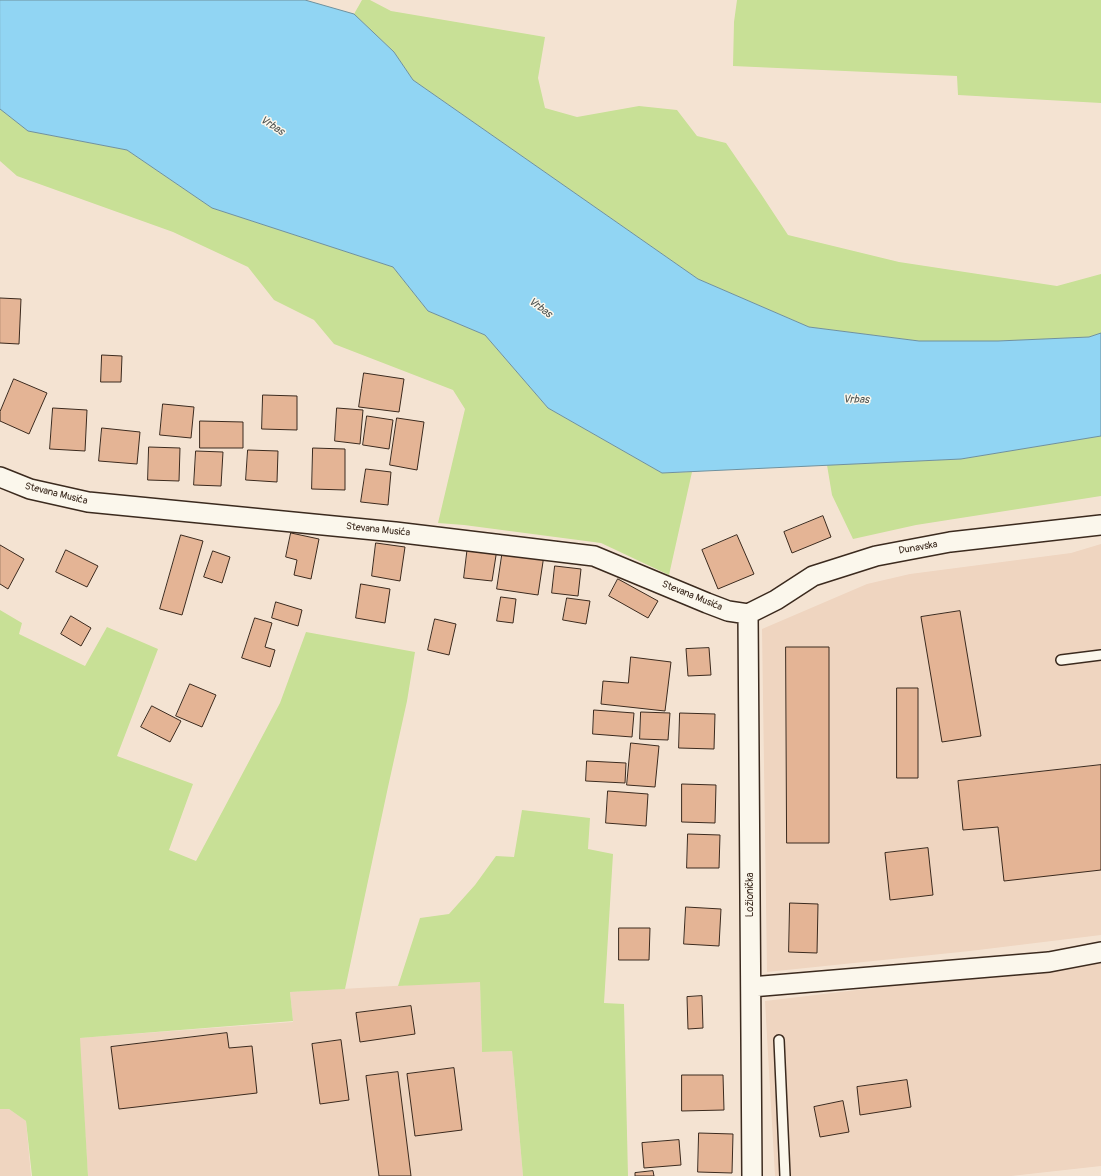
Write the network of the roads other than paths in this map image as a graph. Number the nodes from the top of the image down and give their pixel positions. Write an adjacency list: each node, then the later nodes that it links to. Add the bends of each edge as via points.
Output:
1 (0, 477): 3 (street, Stevana Musića, via 30,489 88,502 395,532 594,556 728,611)
2 (1101, 525): 3 (street, Dunavska, via 950,542 876,556 813,576 776,600)
3 (748, 614): 7 (street, Ložionička)
4 (1101, 655): 5 (lane)
5 (1061, 660)
6 (1101, 952): 7 (street, via 1049,962)
7 (751, 987): 9 (street, Ložionička)
8 (779, 1040): 10 (lane)
9 (752, 1176)
10 (785, 1176)

